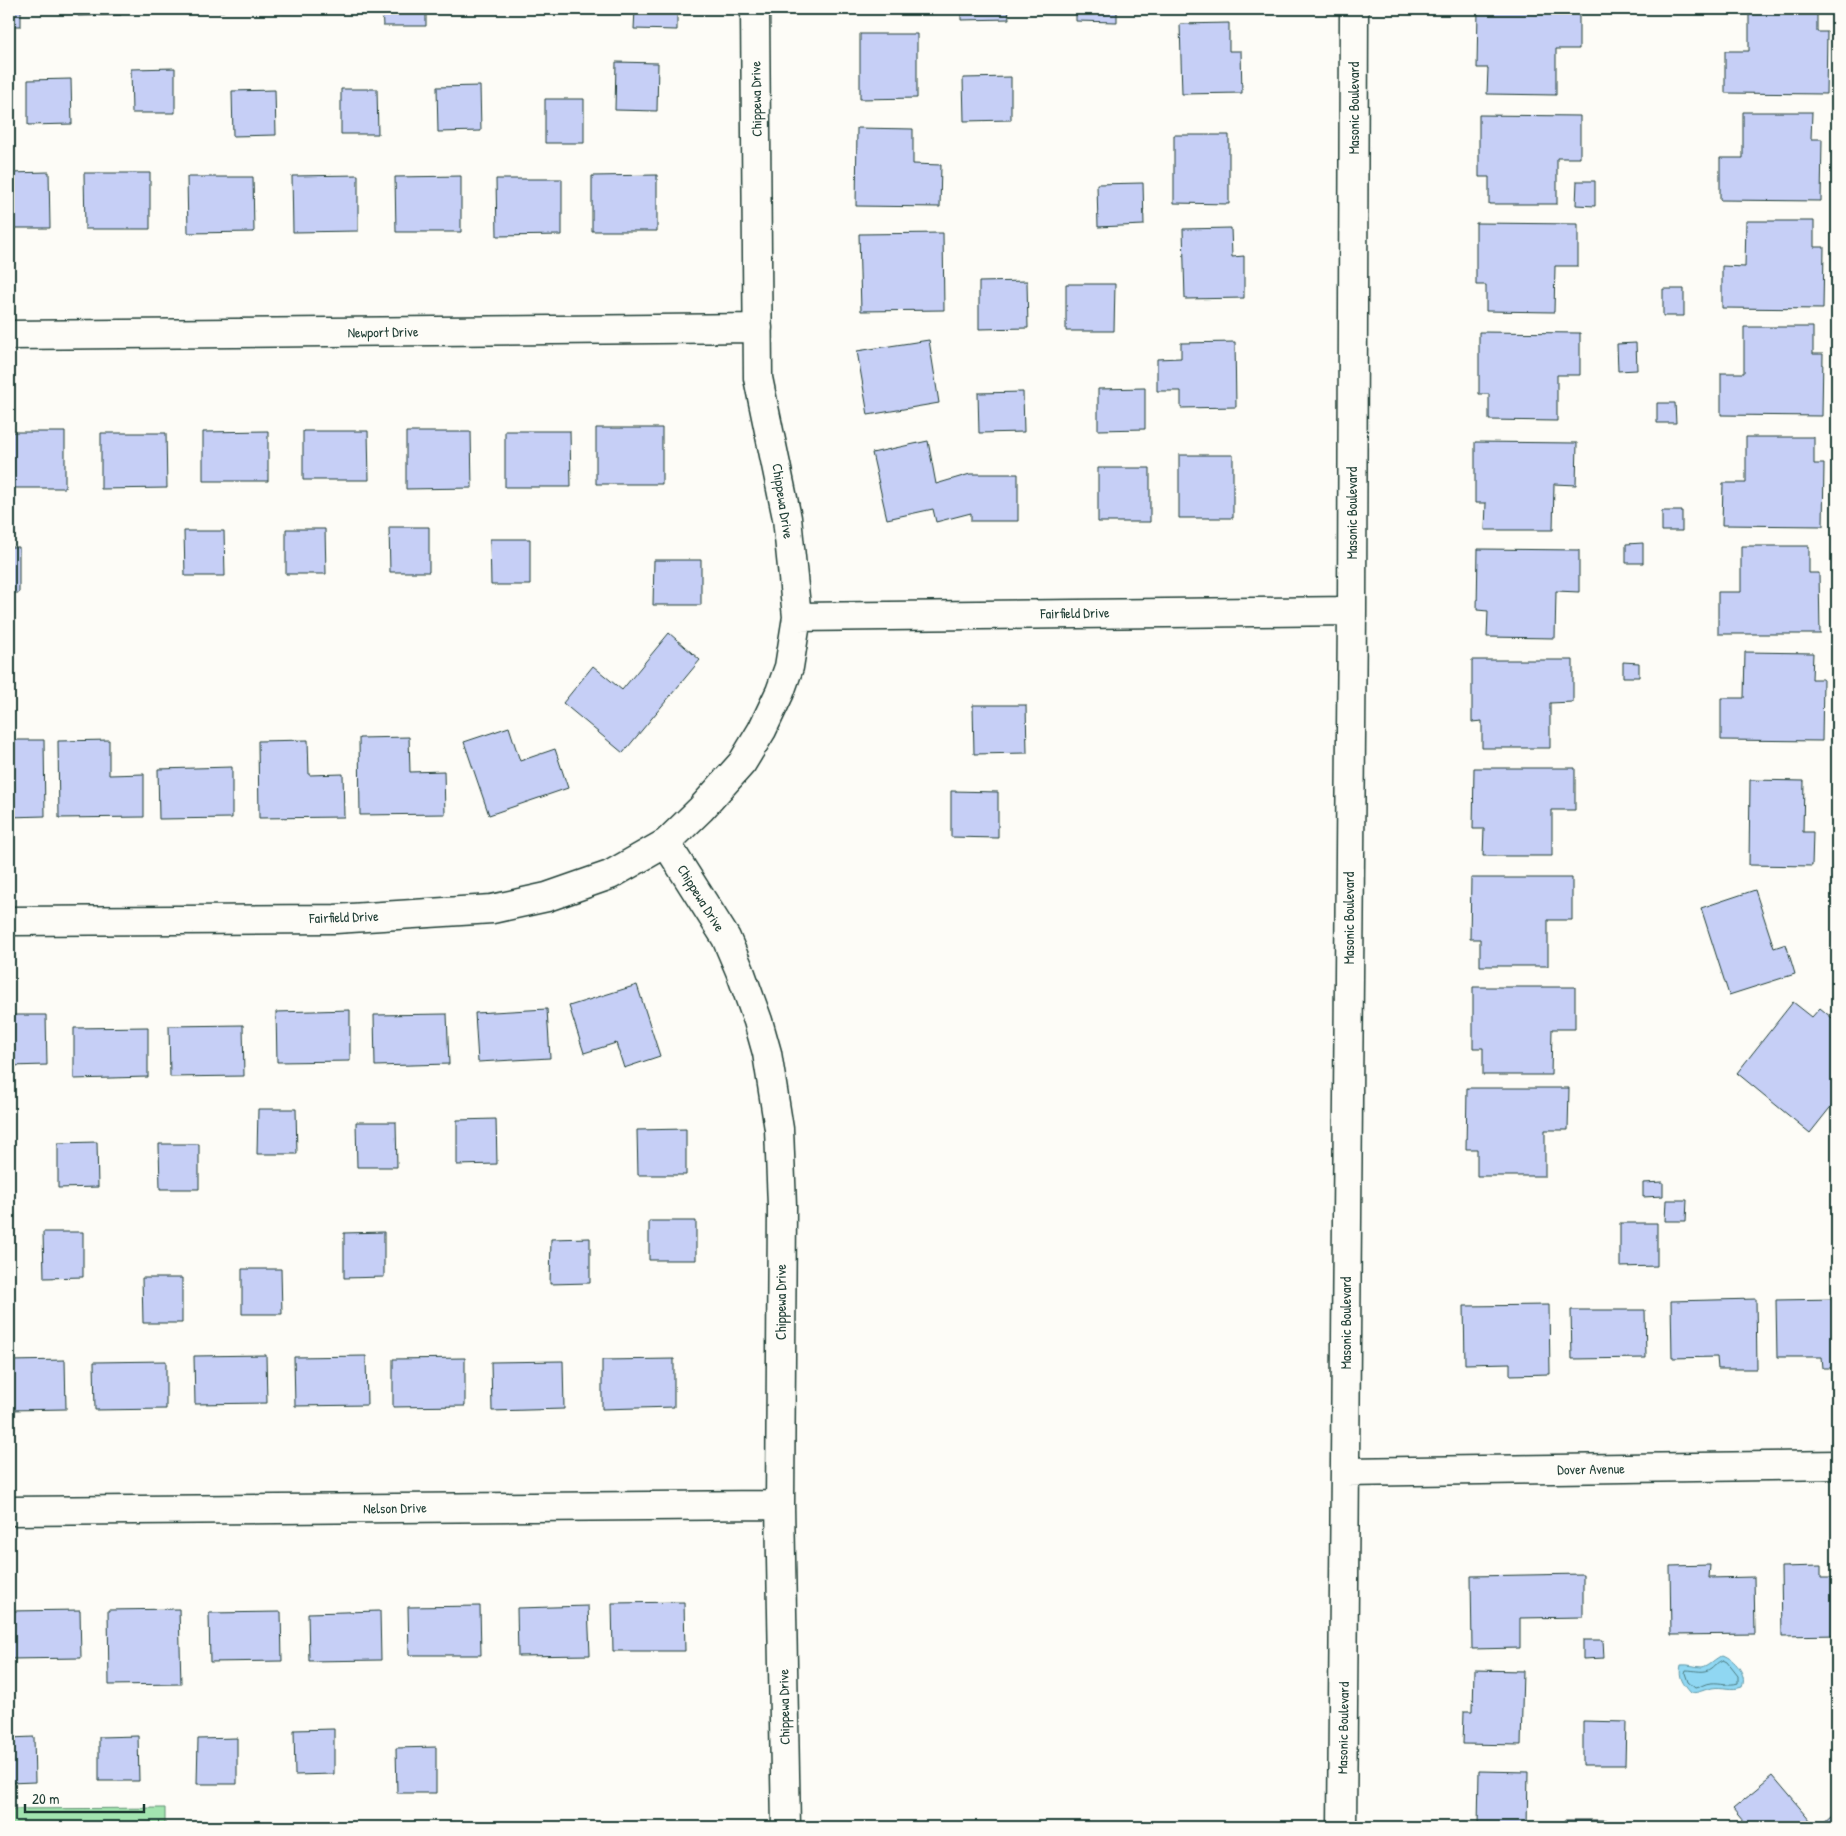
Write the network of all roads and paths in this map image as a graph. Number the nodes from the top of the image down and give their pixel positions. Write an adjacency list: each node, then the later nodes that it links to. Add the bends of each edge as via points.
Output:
1 (755, 9): 3 (street, Chippewa Drive)
2 (1354, 9): 5 (street, Masonic Boulevard)
3 (758, 328): 4 (street, Newport Drive); 6 (street, Chippewa Drive, via 758,378 787,518)
4 (9, 335)
5 (1352, 611): 6 (street, Fairfield Drive); 10 (street, Masonic Boulevard)
6 (797, 617): 7 (street, Chippewa Drive, via 789,667 762,730 736,769)
7 (666, 843): 8 (street, Fairfield Drive, via 610,875 547,897 492,909 336,919); 11 (street, Chippewa Drive, via 730,946 758,1022 774,1090 782,1206)
8 (9, 921)
9 (1837, 1465): 10 (street, Dover Avenue)
10 (1345, 1472): 14 (street, Masonic Boulevard)
11 (780, 1505): 12 (street, Nelson Drive); 13 (street, Chippewa Drive)
12 (9, 1511)
13 (786, 1827)
14 (1342, 1827)

